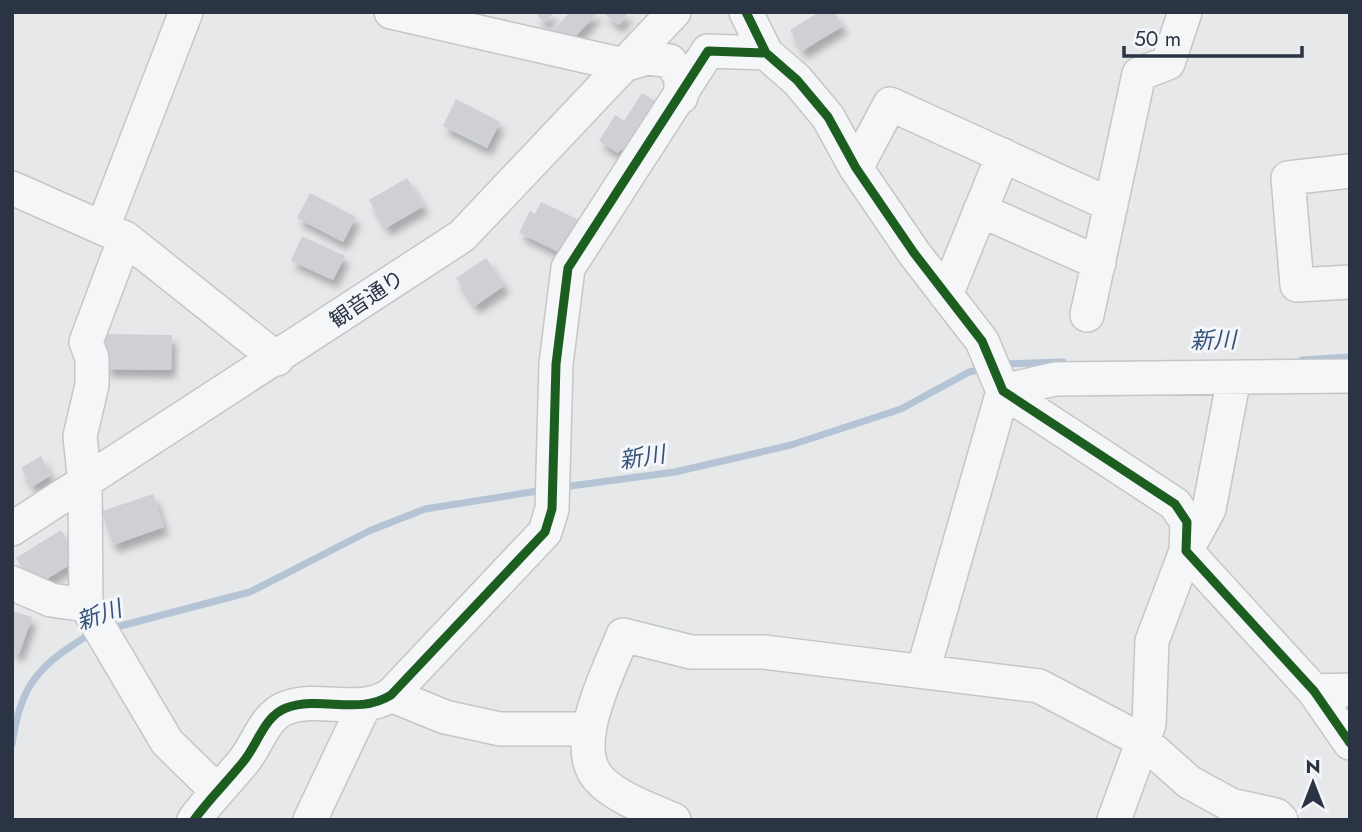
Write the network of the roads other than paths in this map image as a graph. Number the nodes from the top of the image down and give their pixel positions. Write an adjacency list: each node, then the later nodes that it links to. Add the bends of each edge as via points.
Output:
1 (186, 12): 15 (street)
2 (674, 12): 7 (street, 観音通り)
3 (746, 12): 6 (street)
4 (1185, 12): 13 (street, via 1168,63 1139,74)
5 (407, 14): 7 (street)
6 (766, 53): 8 (street, via 708,51); 10 (street, via 828,117)
7 (624, 65): 8 (street, via 647,58 670,61 681,77); 20 (street, 観音通り, via 462,236)
8 (681, 97): 32 (street, via 568,268 556,364 552,509 545,532)
9 (1003, 155): 10 (street, via 890,104); 13 (street); 14 (street)
10 (856, 168): 18 (street)
11 (1350, 171): 17 (street, via 1288,178 1297,285)
12 (12, 188): 15 (street)
13 (1111, 205): 16 (street)
14 (980, 210): 16 (street); 18 (street)
15 (114, 232): 20 (street); 24 (street, via 86,342 92,358 92,385 80,436)
16 (1099, 262): 19 (street)
17 (1350, 282)
18 (946, 295): 23 (street, via 982,341)
19 (1087, 316)
20 (277, 359): 24 (street, 観音通り)
21 (1350, 376): 22 (street)
22 (1234, 378): 23 (street, via 1055,379); 26 (street, via 1209,509)
23 (1003, 391): 26 (street, via 1175,504 1187,522); 29 (street)
24 (85, 484): 25 (street, 観音通り); 28 (street)
25 (12, 529)
26 (1186, 551): 31 (street); 34 (street, via 1152,642 1149,724)
27 (12, 583): 28 (street, via 51,600)
28 (87, 607): 36 (street, via 167,742)
29 (923, 671): 33 (street, via 764,652 691,652 623,635); 34 (street, via 1039,686)
30 (1350, 690): 31 (street)
31 (1314, 691): 35 (street)
32 (378, 701): 33 (street, via 500,729); 36 (street, via 285,708 272,716 244,761); 38 (street)
33 (588, 729): 39 (street, via 588,758 601,782)
34 (1143, 741): 40 (street); 41 (street, via 1189,782 1231,805)
35 (1350, 743)
36 (216, 790): 37 (street)
37 (194, 820)
38 (310, 820)
39 (674, 820)
40 (1114, 820)
41 (1281, 820)

